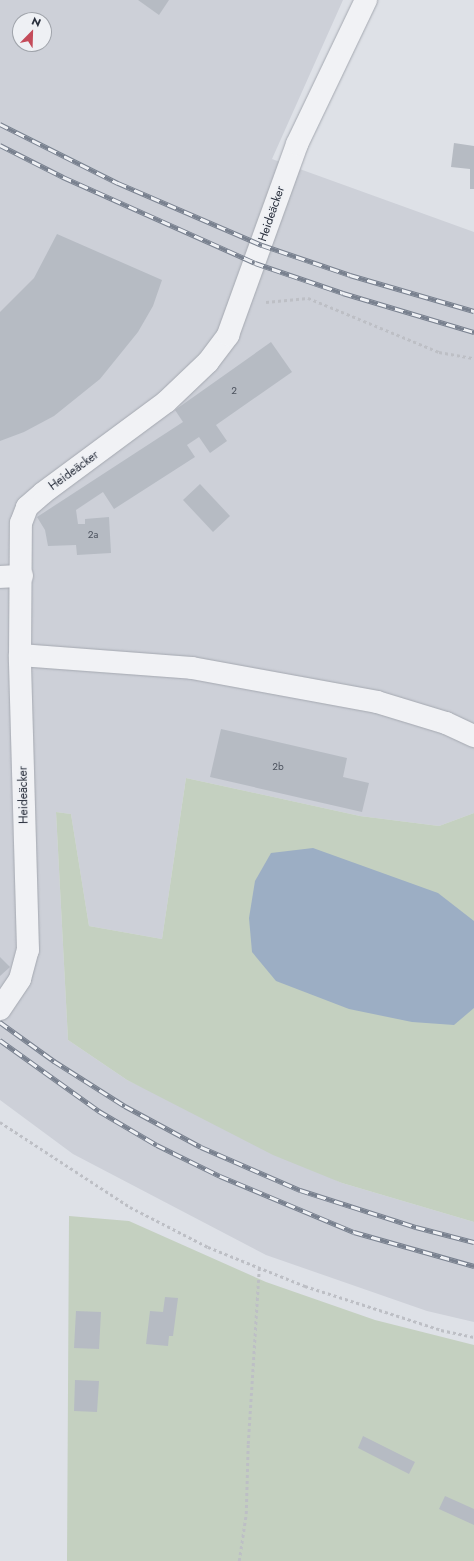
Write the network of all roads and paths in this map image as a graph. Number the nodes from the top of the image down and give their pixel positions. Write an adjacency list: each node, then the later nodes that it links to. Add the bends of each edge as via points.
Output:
1 (366, 0): 2 (street, Heideäcker, via 297,144)
2 (241, 304): 3 (path, via 308,298 439,352); 4 (street, Heideäcker, via 228,335 208,362 166,402 27,507 21,523)
3 (474, 358)
4 (22, 576): 5 (street); 6 (street, Heideäcker)
5 (0, 577)
6 (20, 655): 7 (street, via 192,668 377,702 446,723); 8 (street, Heideäcker, via 28,950 20,980)
7 (474, 736)
8 (0, 1009)
9 (0, 1122): 10 (path, via 130,1207 208,1247)
10 (259, 1268): 11 (path, via 320,1291 441,1330); 12 (path, via 246,1514)
11 (474, 1337)
12 (238, 1561)

